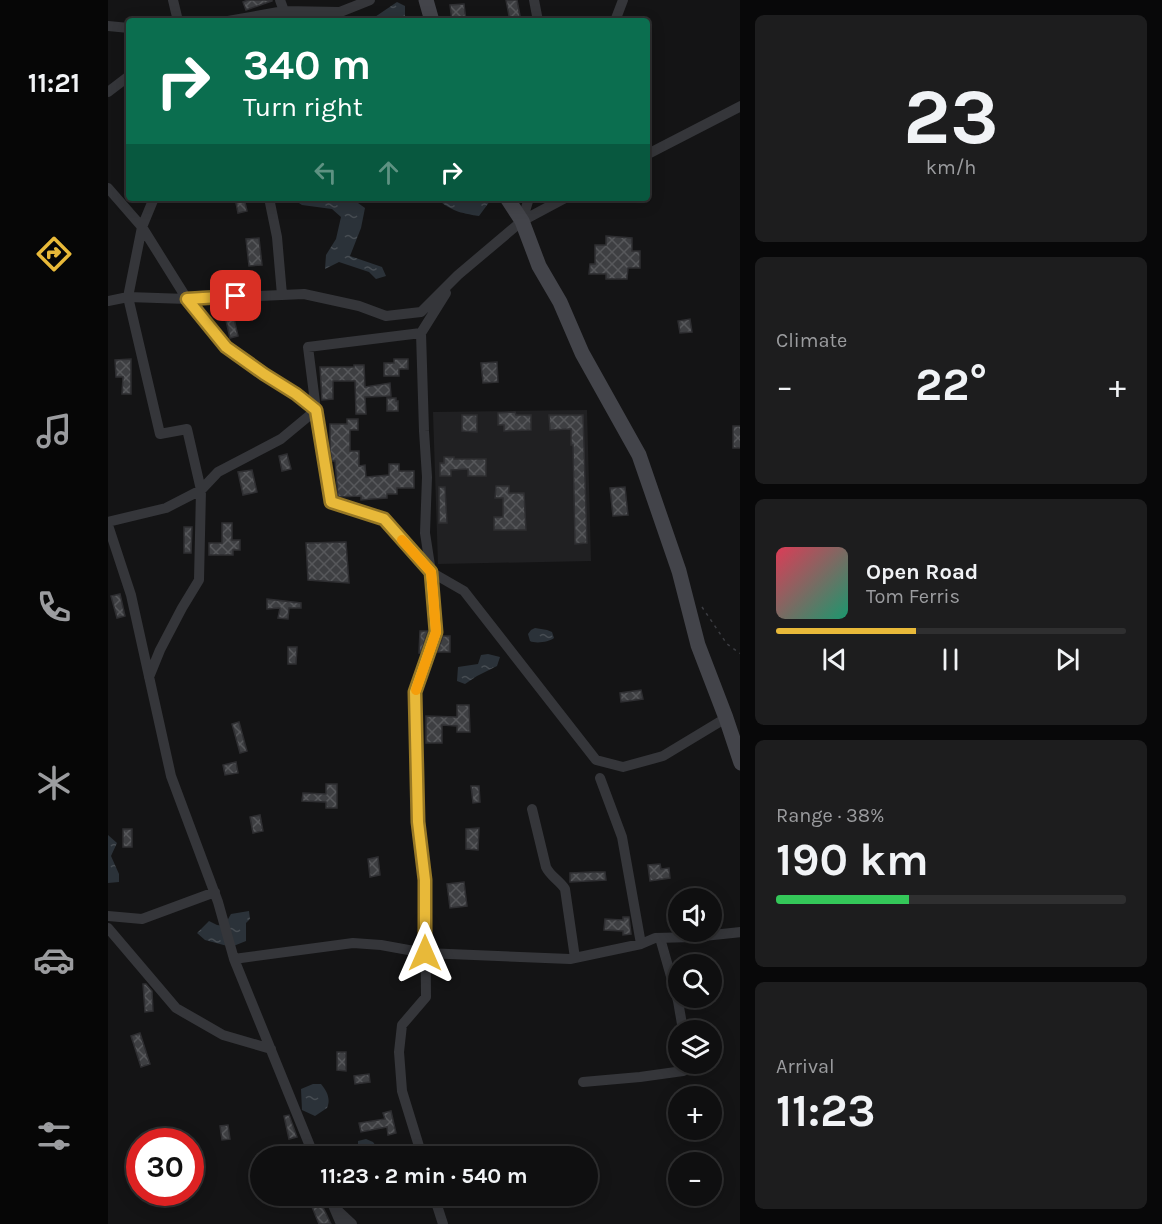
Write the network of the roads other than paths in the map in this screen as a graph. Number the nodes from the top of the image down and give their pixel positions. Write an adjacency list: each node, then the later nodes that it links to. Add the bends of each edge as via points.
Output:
1 (172, 0): 7 (street)
2 (370, 0): 6 (street, via 340,12)
3 (426, 0): 9 (street)
4 (534, 0): 10 (street)
5 (623, 0): 11 (street)
6 (283, 11): 8 (street)
7 (177, 18)
8 (244, 18)
9 (431, 18)
10 (537, 18)
11 (616, 18)
12 (108, 26): 13 (street)
13 (126, 28)
14 (126, 78): 15 (street)
15 (108, 92)
16 (740, 107): 17 (street)
17 (650, 153)
18 (108, 188): 25 (street)
19 (153, 201): 25 (street)
20 (270, 201): 27 (street)
21 (509, 201): 24 (street)
22 (528, 201): 24 (street)
23 (559, 201): 24 (street)
24 (522, 221): 26 (street); 37 (street, via 539,266 560,302 582,354 639,455 679,571 698,645)
25 (142, 227): 28 (street); 29 (street)
26 (458, 275): 27 (street, via 421,312 398,315 386,316 304,294); 31 (street)
27 (282, 295): 29 (street)
28 (128, 297): 29 (street); 30 (street); 33 (street, via 160,434 187,429)
29 (187, 299): 32 (street, via 226,347)
30 (108, 301)
31 (421, 333): 32 (street, via 308,347); 35 (street, via 427,477 425,533)
32 (316, 410): 33 (street, via 281,439 218,472); 35 (street, via 331,502 384,519)
33 (201, 490): 34 (street, via 166,508); 36 (street, via 199,580)
34 (108, 524): 36 (street, via 131,595)
35 (431, 572): 37 (street, via 464,591 596,760 623,767 663,756); 47 (street, via 436,632 415,692)
36 (149, 677): 41 (street, via 171,776)
37 (726, 718): 38 (street)
38 (740, 760)
39 (600, 778): 46 (street, via 622,837)
40 (532, 809): 48 (street, via 547,870 565,889)
41 (215, 892): 42 (street, via 142,918); 49 (street)
42 (108, 916)
43 (108, 928): 51 (street, via 176,1008 223,1035)
44 (740, 932): 45 (street)
45 (660, 938): 46 (street); 50 (street)
46 (641, 944): 48 (street)
47 (425, 953): 48 (street); 49 (street, via 353,944); 55 (street, via 426,997 402,1025 399,1052 402,1091)
48 (575, 958)
49 (234, 959): 51 (street)
50 (681, 1020)
51 (271, 1049): 54 (street)
52 (668, 1073): 53 (street)
53 (583, 1082)
54 (310, 1146)
55 (419, 1146)
56 (437, 1206): 60 (street)
57 (334, 1208): 58 (street); 59 (street)
58 (341, 1224)
59 (352, 1224)
60 (443, 1224)

